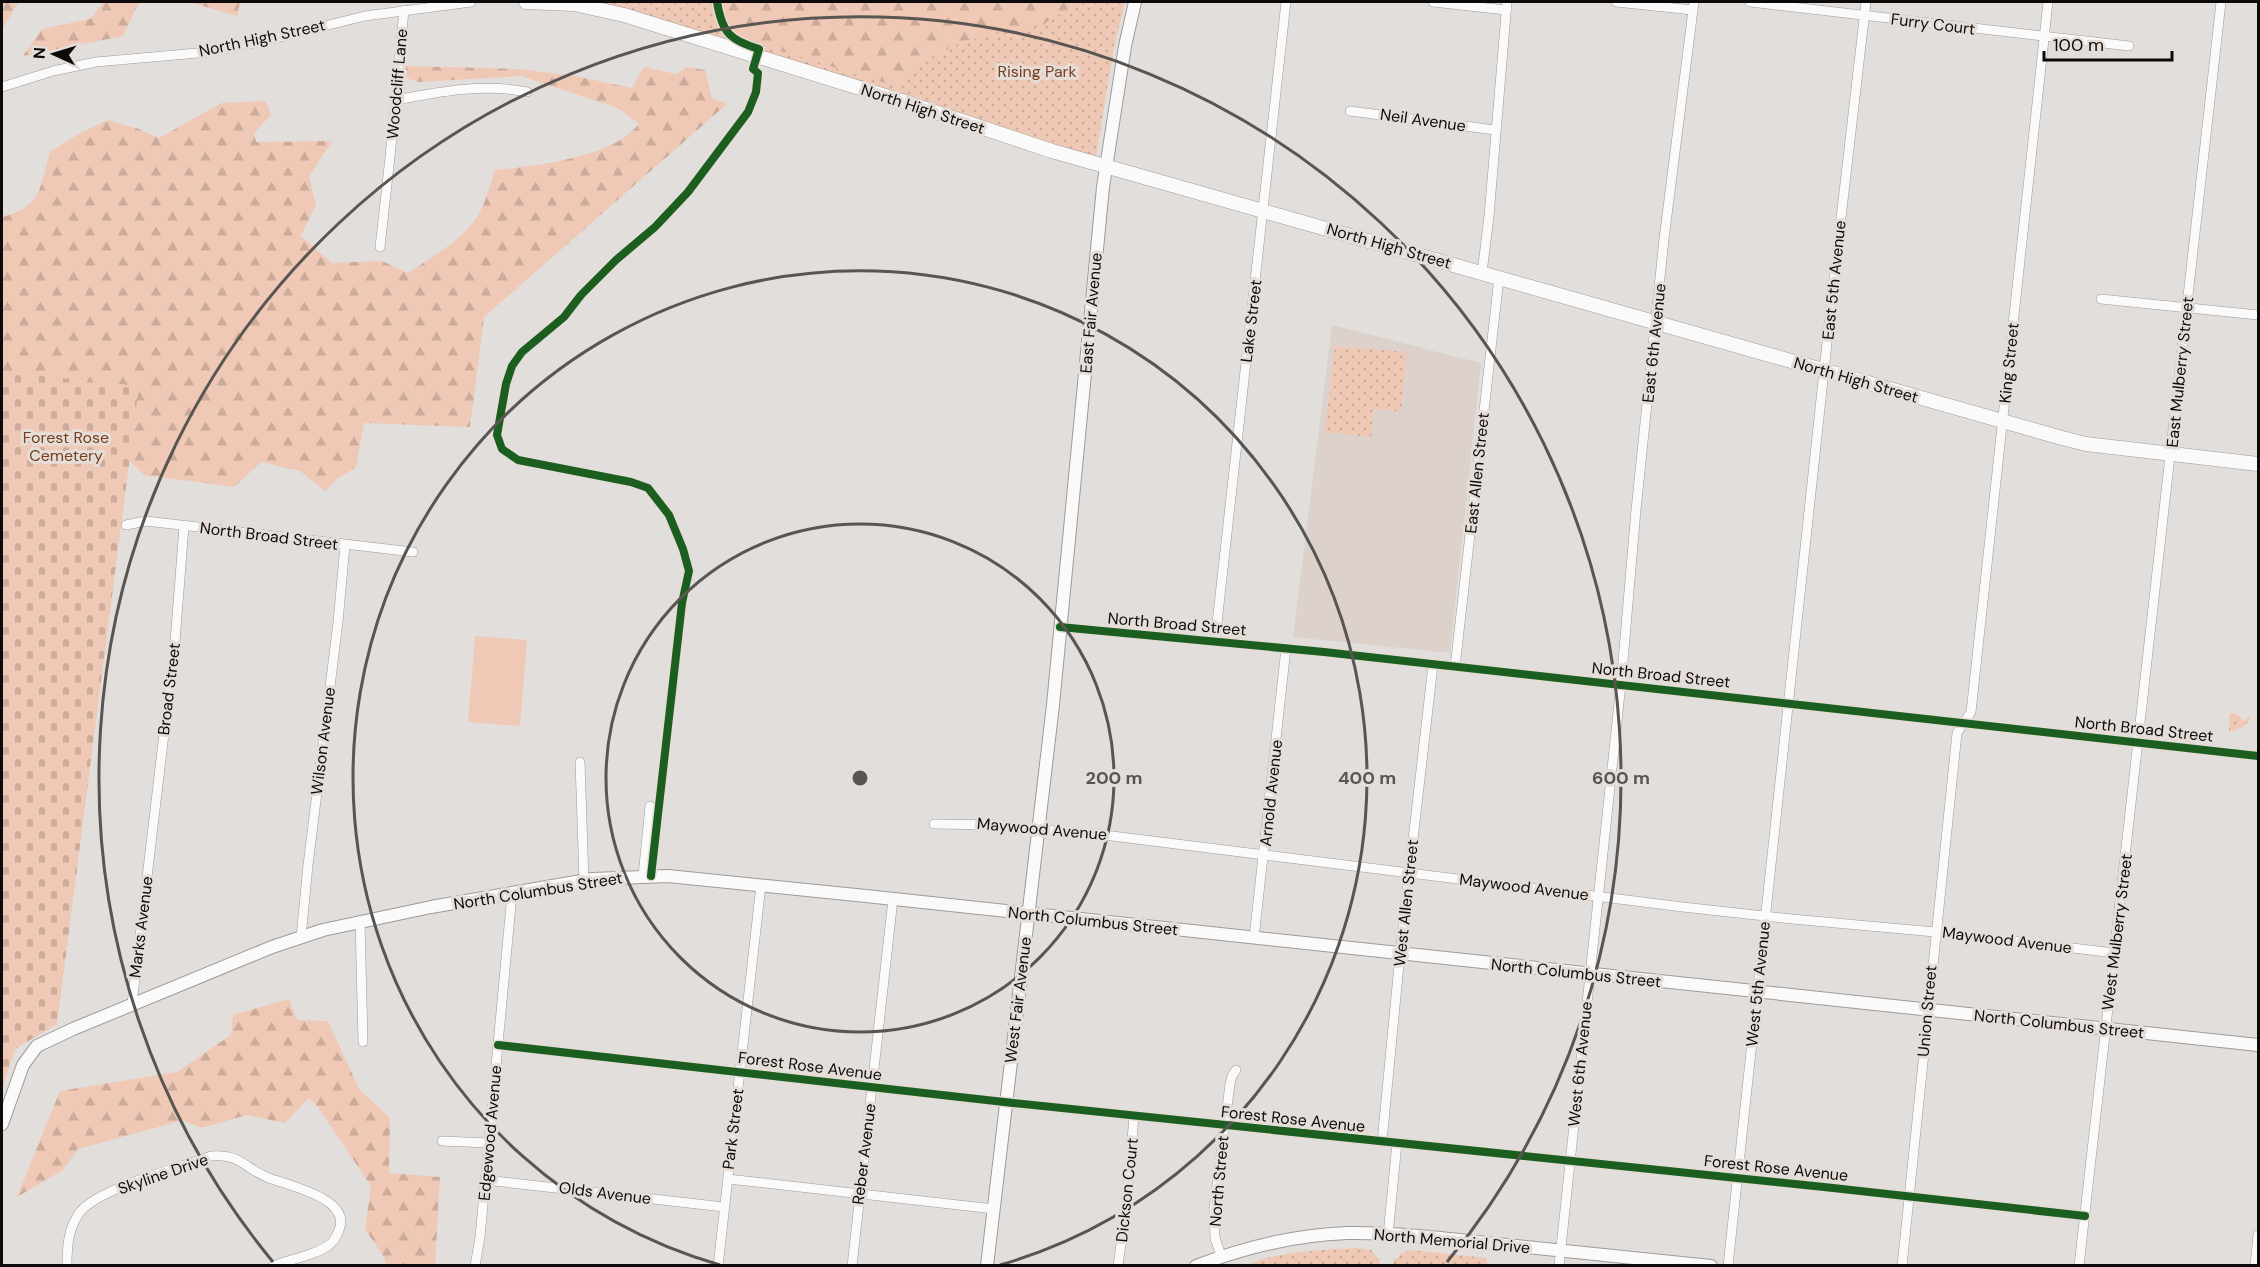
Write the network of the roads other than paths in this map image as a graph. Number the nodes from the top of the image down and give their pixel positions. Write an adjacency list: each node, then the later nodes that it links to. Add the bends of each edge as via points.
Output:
1 (471, 2): 13 (street, North High Street)
2 (526, 2): 22 (highway, North High Street, via 574,4 616,13)
3 (1135, 2): 22 (main road, East Fair Avenue)
4 (1286, 2): 23 (street, Lake Street)
5 (1433, 2): 11 (street)
6 (1616, 2): 12 (street)
7 (1750, 2): 14 (street, Furry Court)
8 (1866, 2): 14 (street, East 5th Avenue)
9 (2048, 2): 15 (street, King Street)
10 (2221, 2): 28 (street, East Mulberry Street)
11 (1506, 6): 21 (street)
12 (1694, 6): 30 (street, East 6th Avenue)
13 (404, 10): 17 (street, North High Street, via 356,17 209,52 96,62); 19 (street, Woodcliff Lane)
14 (1864, 15): 15 (street, Furry Court); 31 (street, East 5th Avenue)
15 (2044, 36): 16 (street, Furry Court); 32 (street, King Street)
16 (2129, 46)
17 (2, 87)
18 (527, 92): 19 (street, via 475,89)
19 (396, 100): 24 (street, Woodcliff Lane)
20 (1350, 111): 21 (street, Neil Avenue)
21 (1495, 130): 25 (street)
22 (1106, 166): 23 (highway, North High Street); 39 (main road, East Fair Avenue)
23 (1263, 210): 25 (highway, North High Street); 40 (street, Lake Street)
24 (380, 247)
25 (1482, 273): 26 (highway, North High Street)
26 (1499, 278): 30 (highway, North High Street); 43 (street, East Allen Street)
27 (2101, 299): 28 (street)
28 (2187, 308): 29 (street); 33 (street, East Mulberry Street)
29 (2259, 315)
30 (1657, 324): 31 (highway, North High Street); 44 (street, East 6th Avenue)
31 (1824, 371): 32 (highway, North High Street); 45 (street, East 5th Avenue)
32 (2002, 421): 33 (highway, North High Street, via 2086,444); 46 (street, King Street, via 1971,712)
33 (2171, 453): 34 (highway, North High Street); 47 (street, East Mulberry Street)
34 (2259, 464)
35 (126, 525): 36 (street, North Broad Street, via 146,521)
36 (184, 527): 37 (street, North Broad Street); 53 (street, Broad Street)
37 (345, 545): 38 (street, North Broad Street); 66 (street, Wilson Avenue)
38 (413, 552)
39 (1060, 627): 40 (street, North Broad Street); 52 (main road, West Fair Avenue)
40 (1215, 641): 41 (street, North Broad Street)
41 (1286, 648): 42 (street, North Broad Street); 54 (street, Arnold Avenue)
42 (1433, 664): 43 (street, North Broad Street); 55 (street, West Allen Street)
43 (1455, 667): 44 (street, North Broad Street)
44 (1621, 684): 45 (street, North Broad Street); 60 (street, West 6th Avenue)
45 (1788, 703): 46 (street, North Broad Street); 63 (street, West 5th Avenue)
46 (1964, 722): 47 (street, North Broad Street); 65 (street, Union Street, via 1957,733)
47 (2137, 742): 48 (street, North Broad Street); 69 (street, West Mulberry Street)
48 (2259, 756)
49 (580, 762): 57 (street)
50 (650, 807): 56 (street)
51 (934, 824): 52 (street, Maywood Avenue)
52 (1038, 829): 54 (street, Maywood Avenue); 62 (main road, West Fair Avenue)
53 (150, 850): 72 (street, Marks Avenue)
54 (1264, 855): 55 (street, Maywood Avenue); 67 (street, Arnold Avenue)
55 (1409, 873): 60 (street, Maywood Avenue); 68 (street, West Allen Street)
56 (643, 876): 57 (main road, North Columbus Street); 58 (main road, North Columbus Street)
57 (584, 880): 59 (main road, North Columbus Street)
58 (761, 885): 61 (main road, North Columbus Street); 79 (street, Park Street)
59 (512, 894): 64 (main road, North Columbus Street); 76 (street, Edgewood Avenue)
60 (1598, 896): 63 (street, Maywood Avenue); 70 (street, West 6th Avenue)
61 (893, 899): 62 (main road, North Columbus Street); 80 (street, Reber Avenue)
62 (1028, 914): 67 (main road, North Columbus Street); 81 (main road, West Fair Avenue)
63 (1765, 916): 65 (street, Maywood Avenue); 71 (street, West 5th Avenue)
64 (360, 921): 66 (main road, North Columbus Street); 75 (street)
65 (1935, 932): 69 (street, Maywood Avenue); 73 (street, Union Street)
66 (301, 937): 72 (main road, North Columbus Street)
67 (1254, 938): 68 (main road, North Columbus Street)
68 (1401, 953): 70 (main road, North Columbus Street); 86 (street, West Allen Street)
69 (2115, 953): 74 (street, West Mulberry Street)
70 (1589, 974): 71 (main road, North Columbus Street); 89 (street, West 6th Avenue)
71 (1757, 991): 73 (main road, North Columbus Street); 91 (street, West 5th Avenue)
72 (132, 1004): 83 (main road, North Columbus Street, via 38,1046 22,1065)
73 (1927, 1010): 74 (main road, North Columbus Street); 94 (street, Union Street)
74 (2105, 1029): 77 (main road, North Columbus Street); 97 (street, West Mulberry Street)
75 (363, 1042)
76 (498, 1045): 79 (street, Forest Rose Avenue); 87 (street, Edgewood Avenue)
77 (2259, 1045)
78 (1236, 1070): 84 (street, North Street, via 1230,1084)
79 (740, 1072): 80 (street, Forest Rose Avenue); 90 (street, Park Street)
80 (872, 1087): 81 (street, Forest Rose Avenue); 93 (street, Reber Avenue)
81 (1006, 1102): 82 (street, Forest Rose Avenue); 96 (main road, West Fair Avenue)
82 (1134, 1115): 84 (street, Forest Rose Avenue); 108 (street, Dickson Court)
83 (2, 1124)
84 (1225, 1125): 86 (street, Forest Rose Avenue); 101 (street, North Street, via 1214,1209 1215,1238)
85 (442, 1141): 87 (street)
86 (1382, 1142): 88 (street, Forest Rose Avenue)
87 (489, 1143): 92 (street, Edgewood Avenue)
88 (1397, 1143): 89 (street, Forest Rose Avenue); 98 (street)
89 (1570, 1161): 91 (street, Forest Rose Avenue); 100 (street, West 6th Avenue)
90 (728, 1179): 93 (street); 95 (street, Park Street)
91 (1737, 1179): 94 (street, Forest Rose Avenue); 112 (street, West 5th Avenue)
92 (485, 1180): 95 (street, Olds Avenue); 104 (street, Edgewood Avenue)
93 (860, 1195): 96 (street); 106 (street, Reber Avenue)
94 (1909, 1196): 97 (street, Forest Rose Avenue); 113 (street, Union Street)
95 (724, 1207): 105 (street, Park Street)
96 (994, 1209): 107 (main road, West Fair Avenue)
97 (2085, 1216): 114 (street, West Mulberry Street)
98 (1388, 1235): 100 (main road, North Memorial Drive); 101 (main road, North Memorial Drive, via 1299,1237)
99 (2259, 1235): 115 (street)
100 (1560, 1251): 110 (street, West 6th Avenue); 111 (main road, North Memorial Drive)
101 (1221, 1256): 109 (main road, North Memorial Drive)
102 (67, 1266): 103 (street, Skyline Drive, via 73,1224 96,1198 222,1155 237,1159 261,1175 320,1197 339,1213 341,1225 329,1245)
103 (273, 1266)
104 (475, 1266)
105 (718, 1266)
106 (852, 1266)
107 (987, 1266)
108 (1118, 1266)
109 (1196, 1266)
110 (1559, 1266)
111 (1711, 1266)
112 (1728, 1266)
113 (1902, 1266)
114 (2079, 1266)
115 (2255, 1266)

